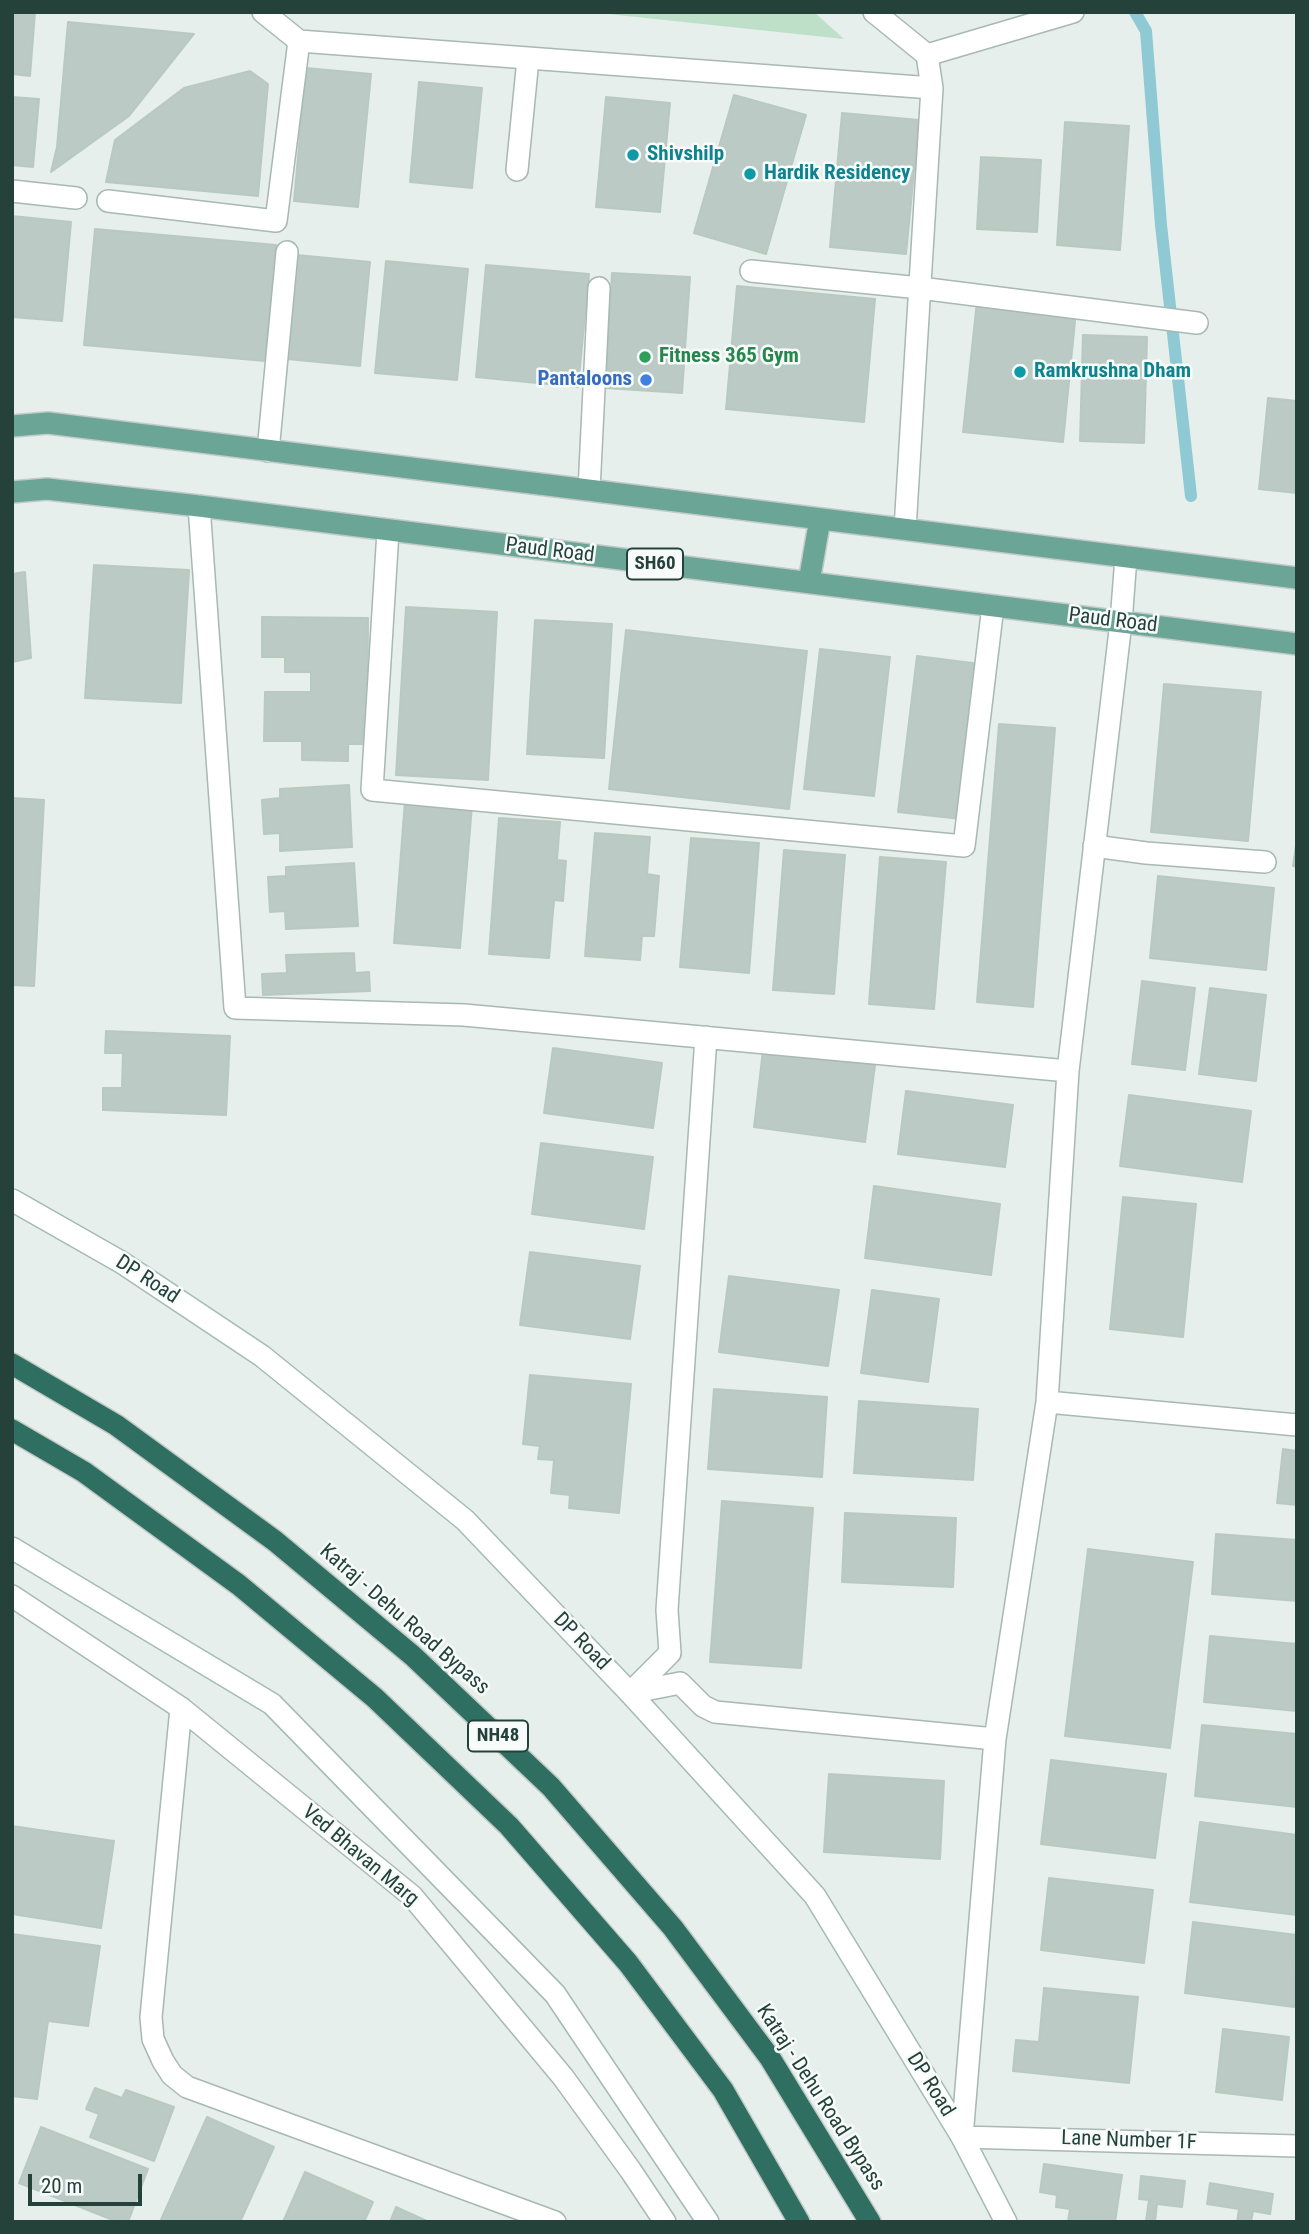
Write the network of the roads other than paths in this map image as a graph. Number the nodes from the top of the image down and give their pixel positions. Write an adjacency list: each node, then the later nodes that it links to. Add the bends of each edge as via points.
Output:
1 (263, 12): 4 (street)
2 (874, 12): 5 (street)
3 (1069, 14): 5 (street)
4 (299, 41): 6 (street); 11 (street, via 276,221)
5 (927, 55): 7 (street)
6 (528, 58): 7 (street); 8 (street)
7 (932, 88): 15 (street)
8 (517, 170)
9 (12, 191): 10 (street)
10 (76, 198)
11 (108, 201)
12 (287, 252): 18 (street)
13 (751, 271): 15 (street)
14 (600, 288): 19 (street)
15 (920, 288): 16 (street); 23 (street)
16 (1197, 323)
17 (12, 426): 18 (main road, via 48,423)
18 (268, 451): 19 (main road)
19 (589, 490): 22 (main road)
20 (12, 492): 21 (main road, Paud Road / SH60, via 47,489)
21 (199, 506): 24 (main road, Paud Road / SH60); 33 (street, via 234,1008 464,1015)
22 (820, 519): 23 (main road); 27 (main road)
23 (905, 529): 25 (main road)
24 (388, 531): 27 (main road, Paud Road / SH60); 28 (street, via 372,790 964,846)
25 (1126, 557): 26 (main road); 29 (street)
26 (1297, 578)
27 (809, 582): 28 (main road, Paud Road / SH60)
28 (993, 606): 29 (main road, Paud Road / SH60)
29 (1121, 622): 30 (main road, Paud Road / SH60); 31 (street)
30 (1297, 644)
31 (1094, 846): 32 (street); 34 (street)
32 (1265, 862)
33 (706, 1037): 34 (street); 42 (street, via 667,1610 670,1653)
34 (1068, 1071): 37 (street)
35 (12, 1200): 42 (street, DP Road, via 121,1262 272,1365 465,1520)
36 (12, 1364): 51 (highway, Katraj - Dehu Road Bypass / NH48, via 116,1425 275,1541 413,1656 551,1787 673,1927 771,2058)
37 (1047, 1402): 38 (street); 44 (street)
38 (1297, 1425)
39 (12, 1430): 50 (highway, NH48, via 84,1472 239,1585 375,1698 509,1826 628,1963 723,2090)
40 (12, 1548): 49 (street, via 272,1704 555,1994)
41 (12, 1596): 43 (street, Ved Bhavan Marg)
42 (630, 1693): 44 (street, via 680,1683 715,1712); 45 (street, DP Road, via 815,1896)
43 (181, 1708): 47 (street, via 151,2017 153,2039 172,2075 187,2087); 48 (street, Ved Bhavan Marg, via 412,1896 563,2077)
44 (995, 1739): 45 (street)
45 (962, 2137): 46 (street, Lane Number 1F); 52 (street, DP Road)
46 (1297, 2146)
47 (555, 2222)
48 (665, 2222)
49 (708, 2222)
50 (799, 2222)
51 (870, 2222)
52 (1006, 2222)

